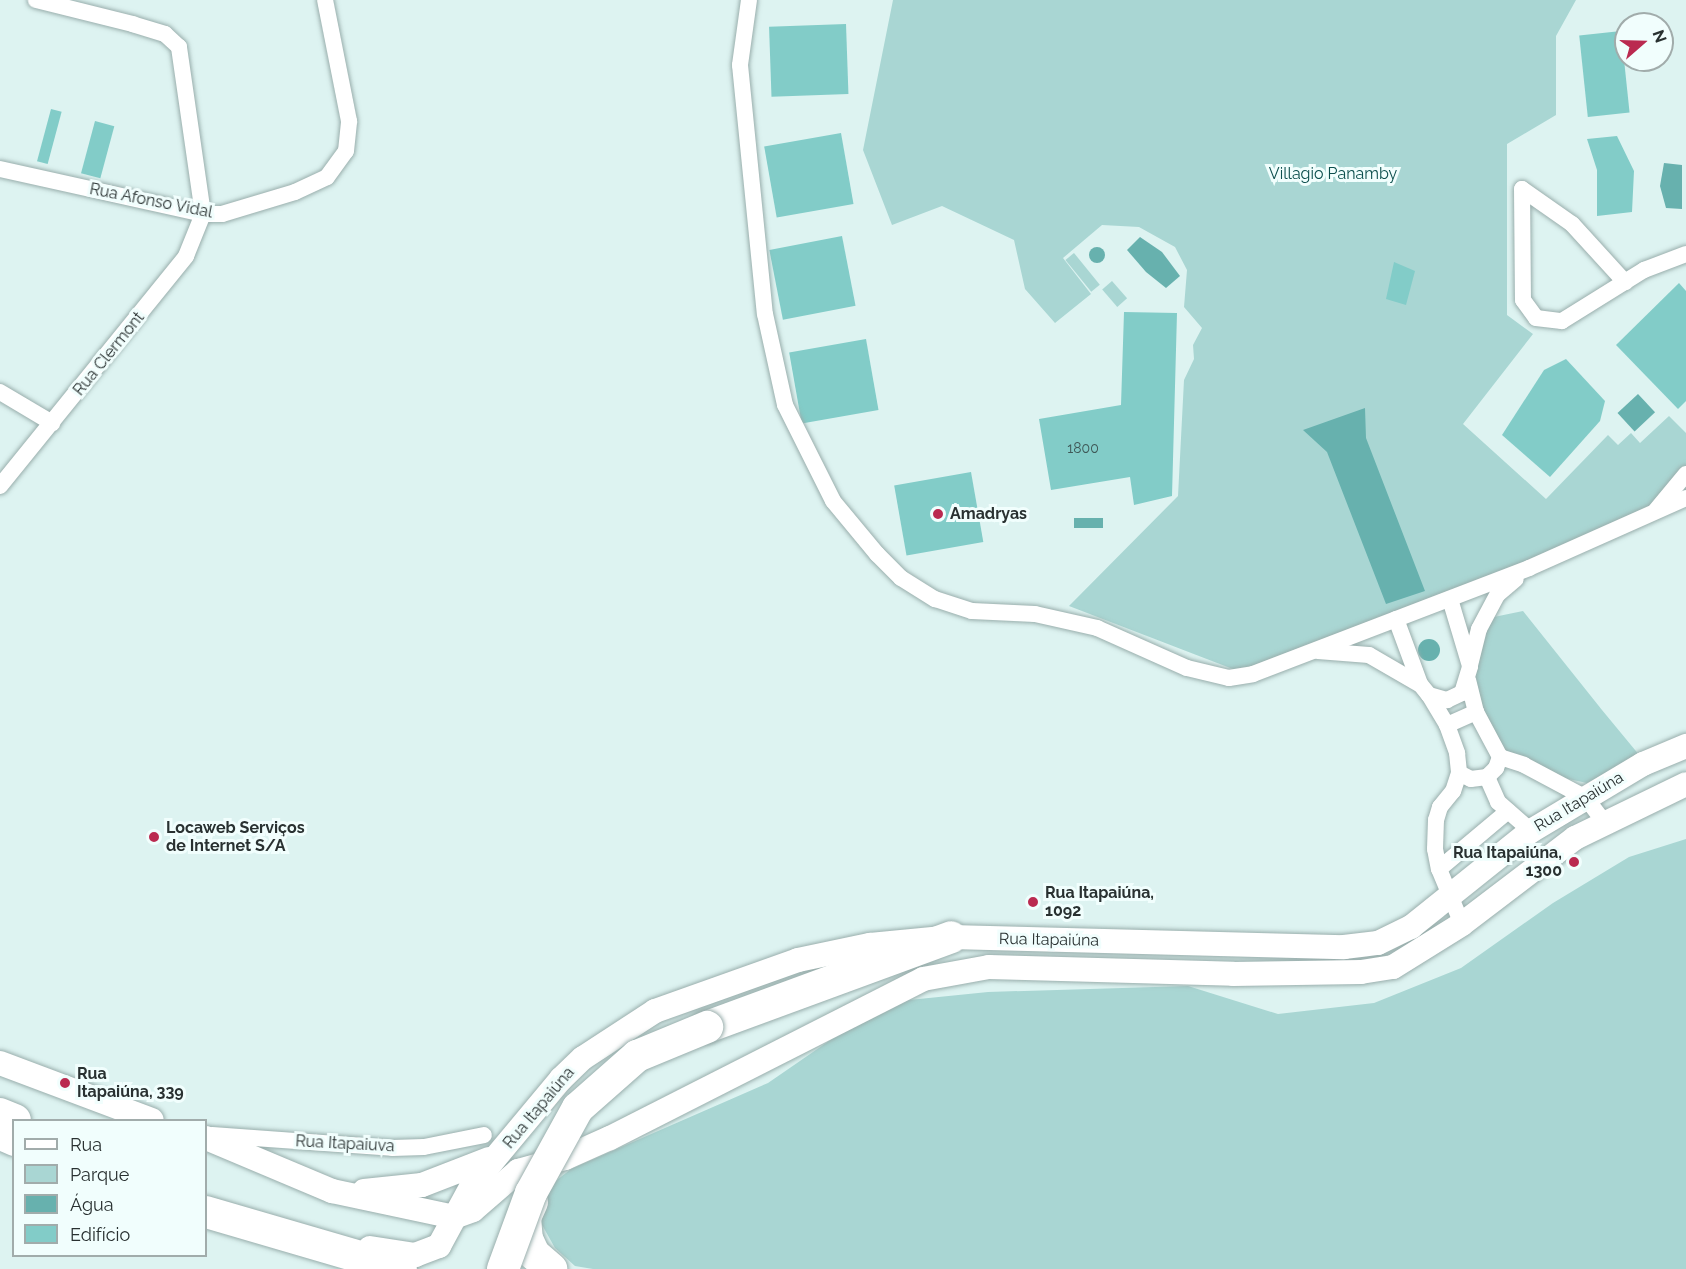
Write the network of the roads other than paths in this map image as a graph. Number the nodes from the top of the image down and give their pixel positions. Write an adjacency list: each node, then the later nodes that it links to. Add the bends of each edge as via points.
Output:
1 (36, 0): 5 (street, via 144,27 165,34 180,47)
2 (325, 0): 5 (street, Rua Afonso Vidal, via 350,121 346,151 327,177 295,192 222,214)
3 (749, 0): 17 (street, via 740,65 765,314 785,405 833,501 877,555 902,578 935,599 972,611 1035,614 1096,628 1210,677 1253,674)
4 (0, 169): 5 (street, Rua Afonso Vidal)
5 (204, 214): 9 (street, Rua Clermont, via 186,256)
6 (1686, 254): 7 (street, via 1671,257)
7 (1625, 282): 7 (street, via 1572,224 1522,189 1523,300 1536,318 1562,321)
8 (0, 392): 9 (street)
9 (52, 423): 11 (street, Rua Clermont)
10 (1686, 474): 13 (street)
11 (0, 486)
12 (1686, 498): 13 (street)
13 (1656, 511): 14 (street)
14 (1529, 568): 15 (street); 18 (street, via 1498,594 1479,629)
15 (1450, 599): 16 (street); 18 (street)
16 (1396, 619): 17 (street); 19 (street)
17 (1308, 651): 19 (street, via 1369,655)
18 (1469, 673): 19 (street, via 1462,693 1447,700); 20 (street)
19 (1425, 690): 21 (street)
20 (1476, 712): 21 (street); 23 (street)
21 (1447, 725): 24 (street)
22 (1686, 746): 27 (main road, Rua Itapaiúna, via 1642,764)
23 (1500, 757): 25 (street); 27 (street, via 1524,765)
24 (1459, 773): 25 (street); 31 (street, via 1436,820)
25 (1489, 784): 28 (street)
26 (1686, 784): 29 (main road, Rua Itapaiúna)
27 (1586, 798): 29 (street); 30 (main road, Rua Itapaiúna)
28 (1508, 811): 30 (street); 31 (street)
29 (1605, 822): 33 (main road, Rua Itapaiúna, via 1520,877)
30 (1531, 831): 32 (main road, Rua Itapaiúna)
31 (1438, 869): 32 (street)
32 (1449, 893): 33 (street); 34 (main road, Rua Itapaiúna, via 1400,934 1378,943 1344,947)
33 (1462, 924): 41 (main road, Rua Itapaiúna, via 1407,961 1360,972 1233,974 990,967 923,979)
34 (951, 937): 36 (main road, Rua Itapaiúna, via 870,945 798,960 656,1011 583,1058); 49 (highway, bridge, via 637,1056 578,1108 531,1193)
35 (0, 1063): 37 (main road)
36 (561, 1079): 41 (main road, via 578,1118); 42 (main road, Rua Itapaiúna)
37 (149, 1119)
38 (484, 1135): 39 (street, Rua Itapaiuva, via 392,1148)
39 (207, 1136)
40 (207, 1136): 44 (main road)
41 (610, 1138): 43 (main road, Rua Itapaiúna)
42 (501, 1152): 44 (main road, via 478,1166 422,1185 385,1191); 47 (main road, Rua Itapaiúna, via 471,1187)
43 (565, 1158): 47 (main road, Rua Itapaiúna, via 518,1171 473,1210); 50 (highway, via 537,1189 525,1218 527,1239 534,1254)
44 (332, 1191): 46 (main road)
45 (207, 1212): 48 (highway)
46 (430, 1212): 47 (main road); 48 (main road, via 435,1238)
47 (454, 1217): 48 (main road, Rua Itapaiúna, via 439,1246)
48 (408, 1262)
49 (503, 1269)
50 (551, 1269)

